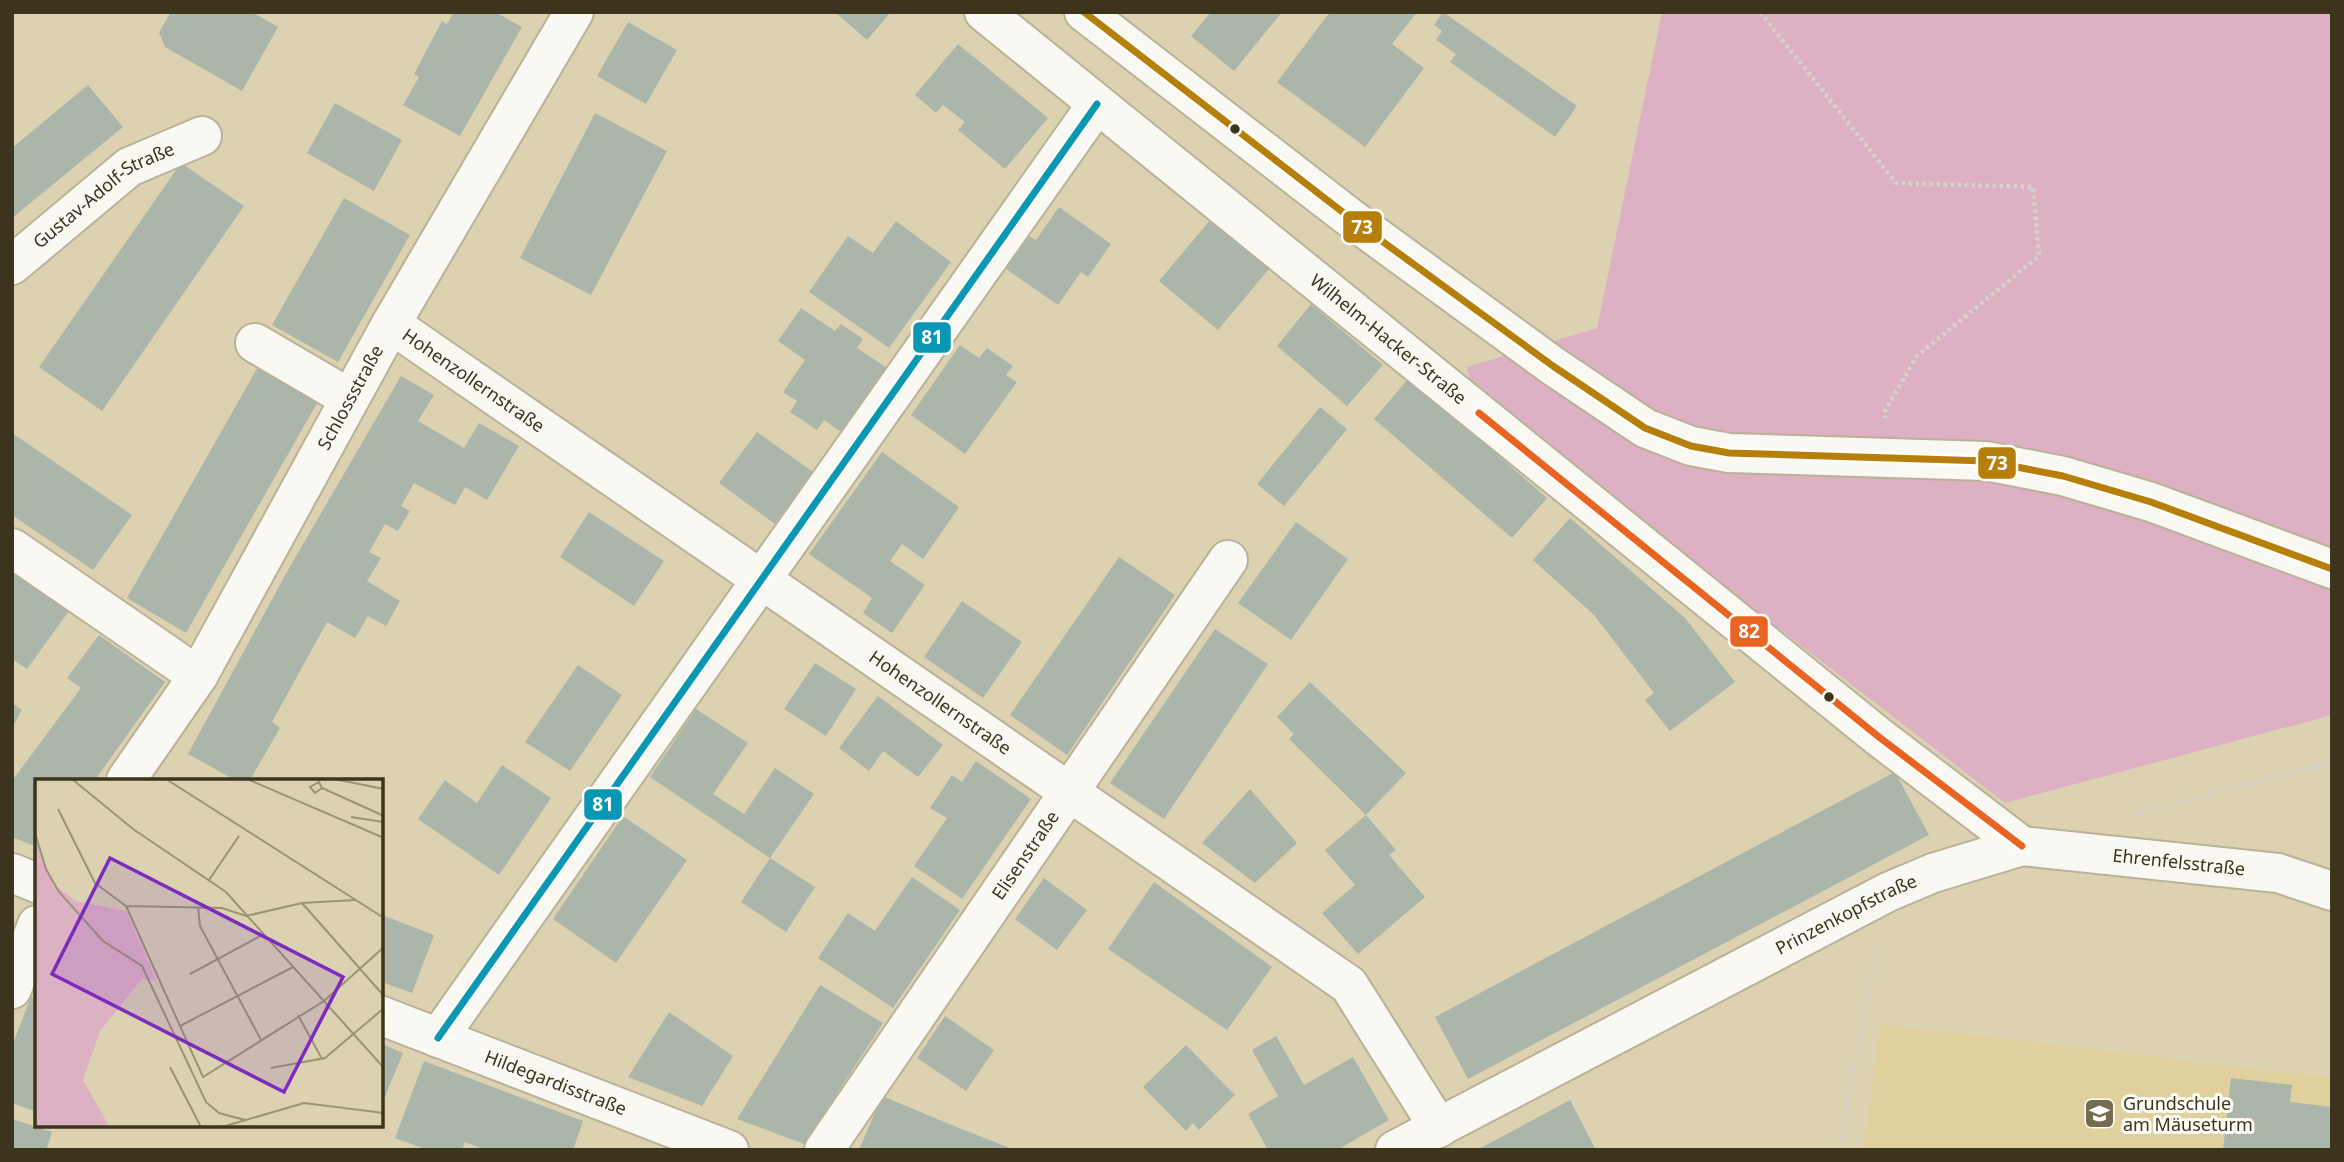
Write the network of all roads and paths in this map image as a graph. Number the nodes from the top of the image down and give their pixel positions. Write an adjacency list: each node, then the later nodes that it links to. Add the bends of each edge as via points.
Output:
1 (574, 12): 8 (street, Schlossstraße)
2 (985, 12): 5 (street, Wilhelm-Hacker-Straße)
3 (1084, 12): 11 (street, via 1349,216 1553,366 1646,428 1691,446 1729,453)
4 (1760, 12): 11 (path, via 1896,183 2033,187 2039,256 1917,356 1885,411)
5 (1097, 104): 15 (street); 21 (street, Wilhelm-Hacker-Straße, via 1879,737)
6 (202, 135): 7 (street, Gustav-Adolf-Straße, via 129,167)
7 (12, 265)
8 (391, 324): 10 (street, Schlossstraße); 15 (street, Hohenzollernstraße)
9 (255, 343): 10 (street)
10 (349, 398): 16 (street, Schlossstraße)
11 (1882, 457): 14 (street, via 1986,461 2063,476 2232,530)
12 (12, 548): 16 (street)
13 (1228, 560): 19 (street, Elisenstraße)
14 (2332, 569)
15 (760, 578): 19 (street, Hohenzollernstraße); 29 (street)
16 (198, 676): 18 (street, Schlossstraße)
17 (2332, 762): 20 (path)
18 (127, 779)
19 (1070, 791): 30 (street, Hohenzollernstraße, via 1349,985); 32 (street, Elisenstraße)
20 (2125, 818)
21 (2022, 846): 24 (street, Ehrenfelsstraße, via 2278,873); 25 (street, Prinzenkopfstraße)
22 (12, 873): 23 (street)
23 (35, 882)
24 (2332, 891)
25 (1888, 892): 30 (street, Prinzenkopfstraße); 34 (path)
26 (35, 930): 27 (street)
27 (12, 989)
28 (383, 1016): 29 (street, Hildegardisstraße)
29 (438, 1038): 31 (street, Hildegardisstraße)
30 (1439, 1128): 33 (street, Prinzenkopfstraße)
31 (729, 1150)
32 (824, 1150)
33 (1395, 1150)
34 (1839, 1150)

